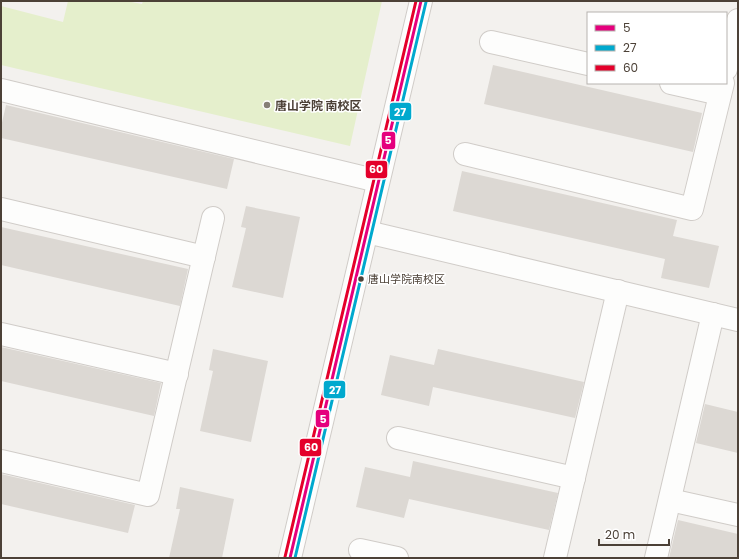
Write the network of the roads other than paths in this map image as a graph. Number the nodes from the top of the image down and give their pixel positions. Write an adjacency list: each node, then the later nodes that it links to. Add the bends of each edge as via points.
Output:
1 (421, 1): 10 (street)
2 (738, 20): 5 (street)
3 (491, 42): 4 (street)
4 (587, 64)
5 (727, 65)
6 (679, 84): 7 (street)
7 (721, 89): 9 (street, via 692,210)
8 (1, 90): 10 (street)
9 (465, 154)
10 (378, 181): 13 (street)
11 (1, 209): 14 (street)
12 (213, 218): 14 (street)
13 (367, 232): 15 (street); 26 (street)
14 (204, 257): 19 (street)
15 (618, 291): 16 (street); 22 (street)
16 (713, 314): 17 (street); 23 (street)
17 (738, 320)
18 (1, 334): 19 (street)
19 (177, 374): 21 (street, via 148,495)
20 (398, 438): 22 (street)
21 (1, 461)
22 (574, 478): 28 (street)
23 (670, 500): 24 (street); 29 (street)
24 (738, 515)
25 (360, 550): 27 (street)
26 (290, 558)
27 (397, 558)
28 (555, 558)
29 (656, 558)

